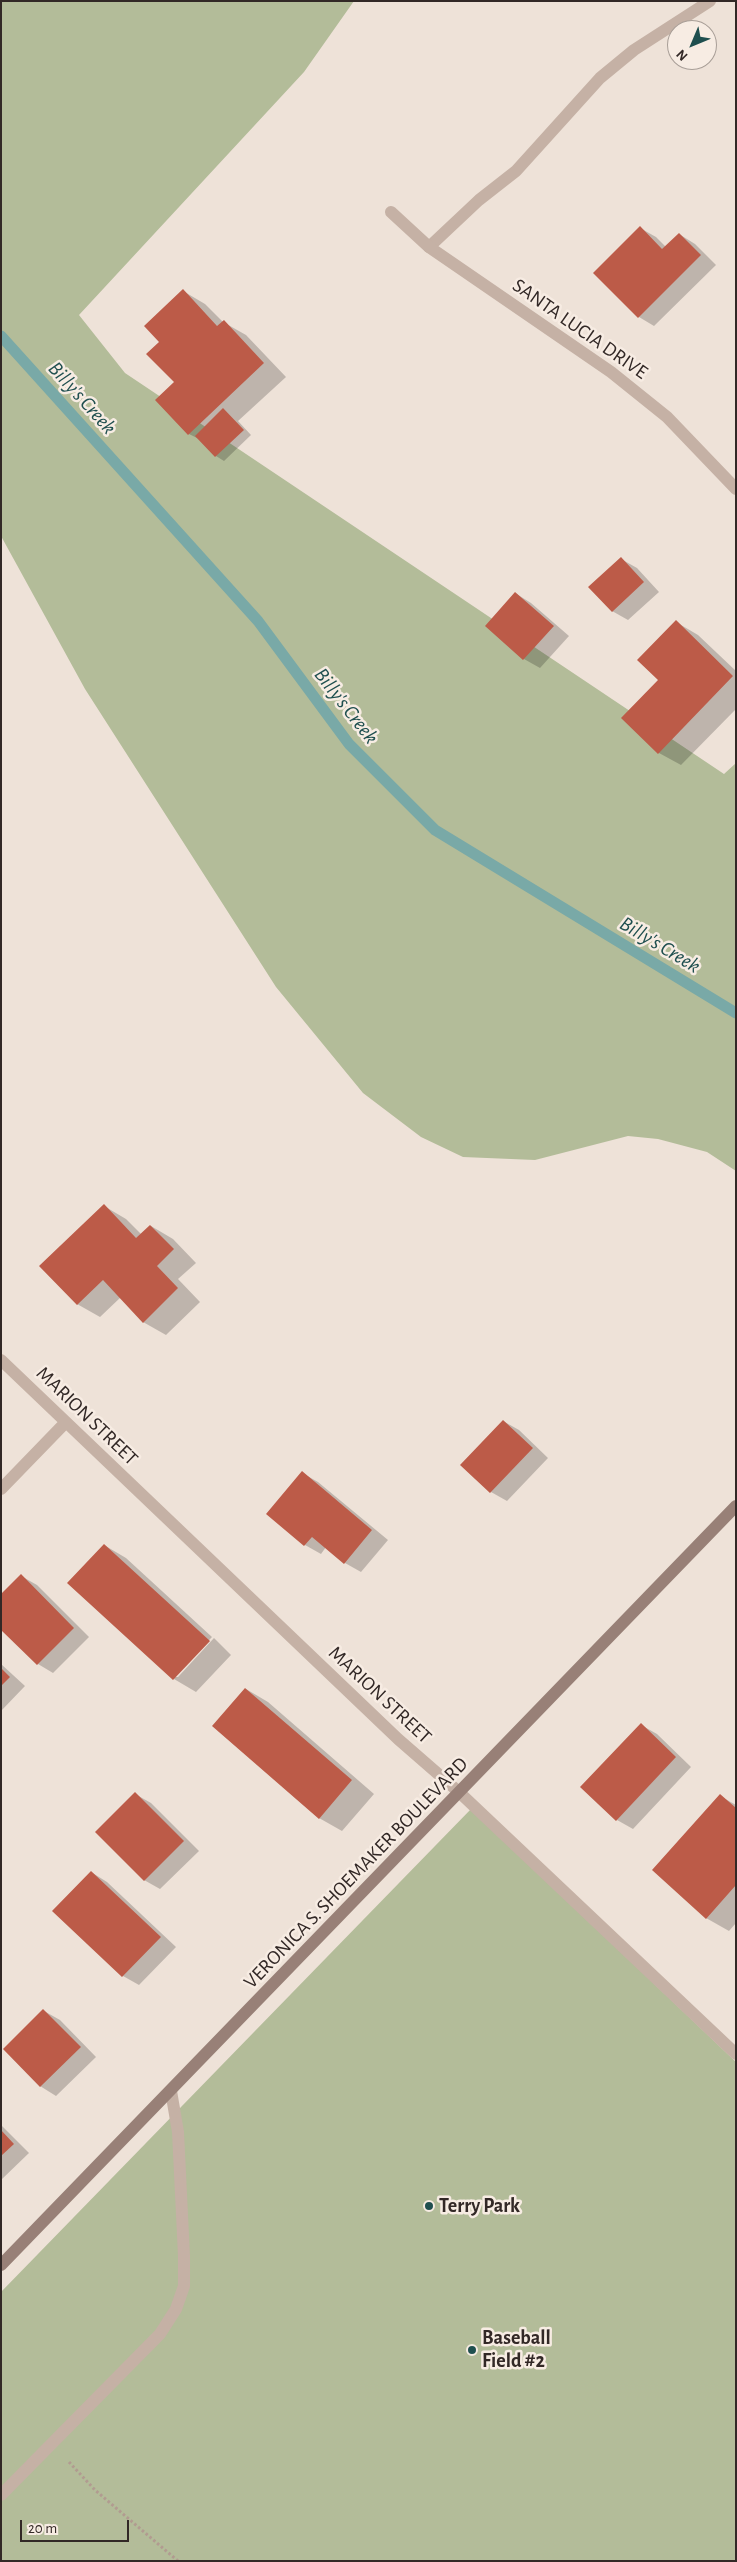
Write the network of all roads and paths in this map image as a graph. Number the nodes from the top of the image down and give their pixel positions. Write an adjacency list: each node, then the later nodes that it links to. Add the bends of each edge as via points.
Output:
1 (710, 1): 3 (street, via 634,50 600,78 516,170)
2 (391, 212): 3 (street, SANTA LUCIA DRIVE)
3 (429, 247): 4 (street, SANTA LUCIA DRIVE, via 612,372 667,417)
4 (736, 489)
5 (1, 1360): 6 (street, MARION STREET)
6 (66, 1422): 7 (street); 9 (street, MARION STREET, via 398,1739)
7 (1, 1489)
8 (736, 1506): 9 (street, VERONICA S. SHOEMAKER BOULEVARD)
9 (460, 1793): 10 (street, MARION STREET); 11 (street, VERONICA S. SHOEMAKER BOULEVARD)
10 (736, 2054)
11 (171, 2090): 12 (street, VERONICA S. SHOEMAKER BOULEVARD); 13 (street, via 178,2132 184,2286 176,2309 160,2334)
12 (1, 2265)
13 (51, 2444): 14 (street); 15 (path, via 95,2490)
14 (1, 2495)
15 (178, 2561)

